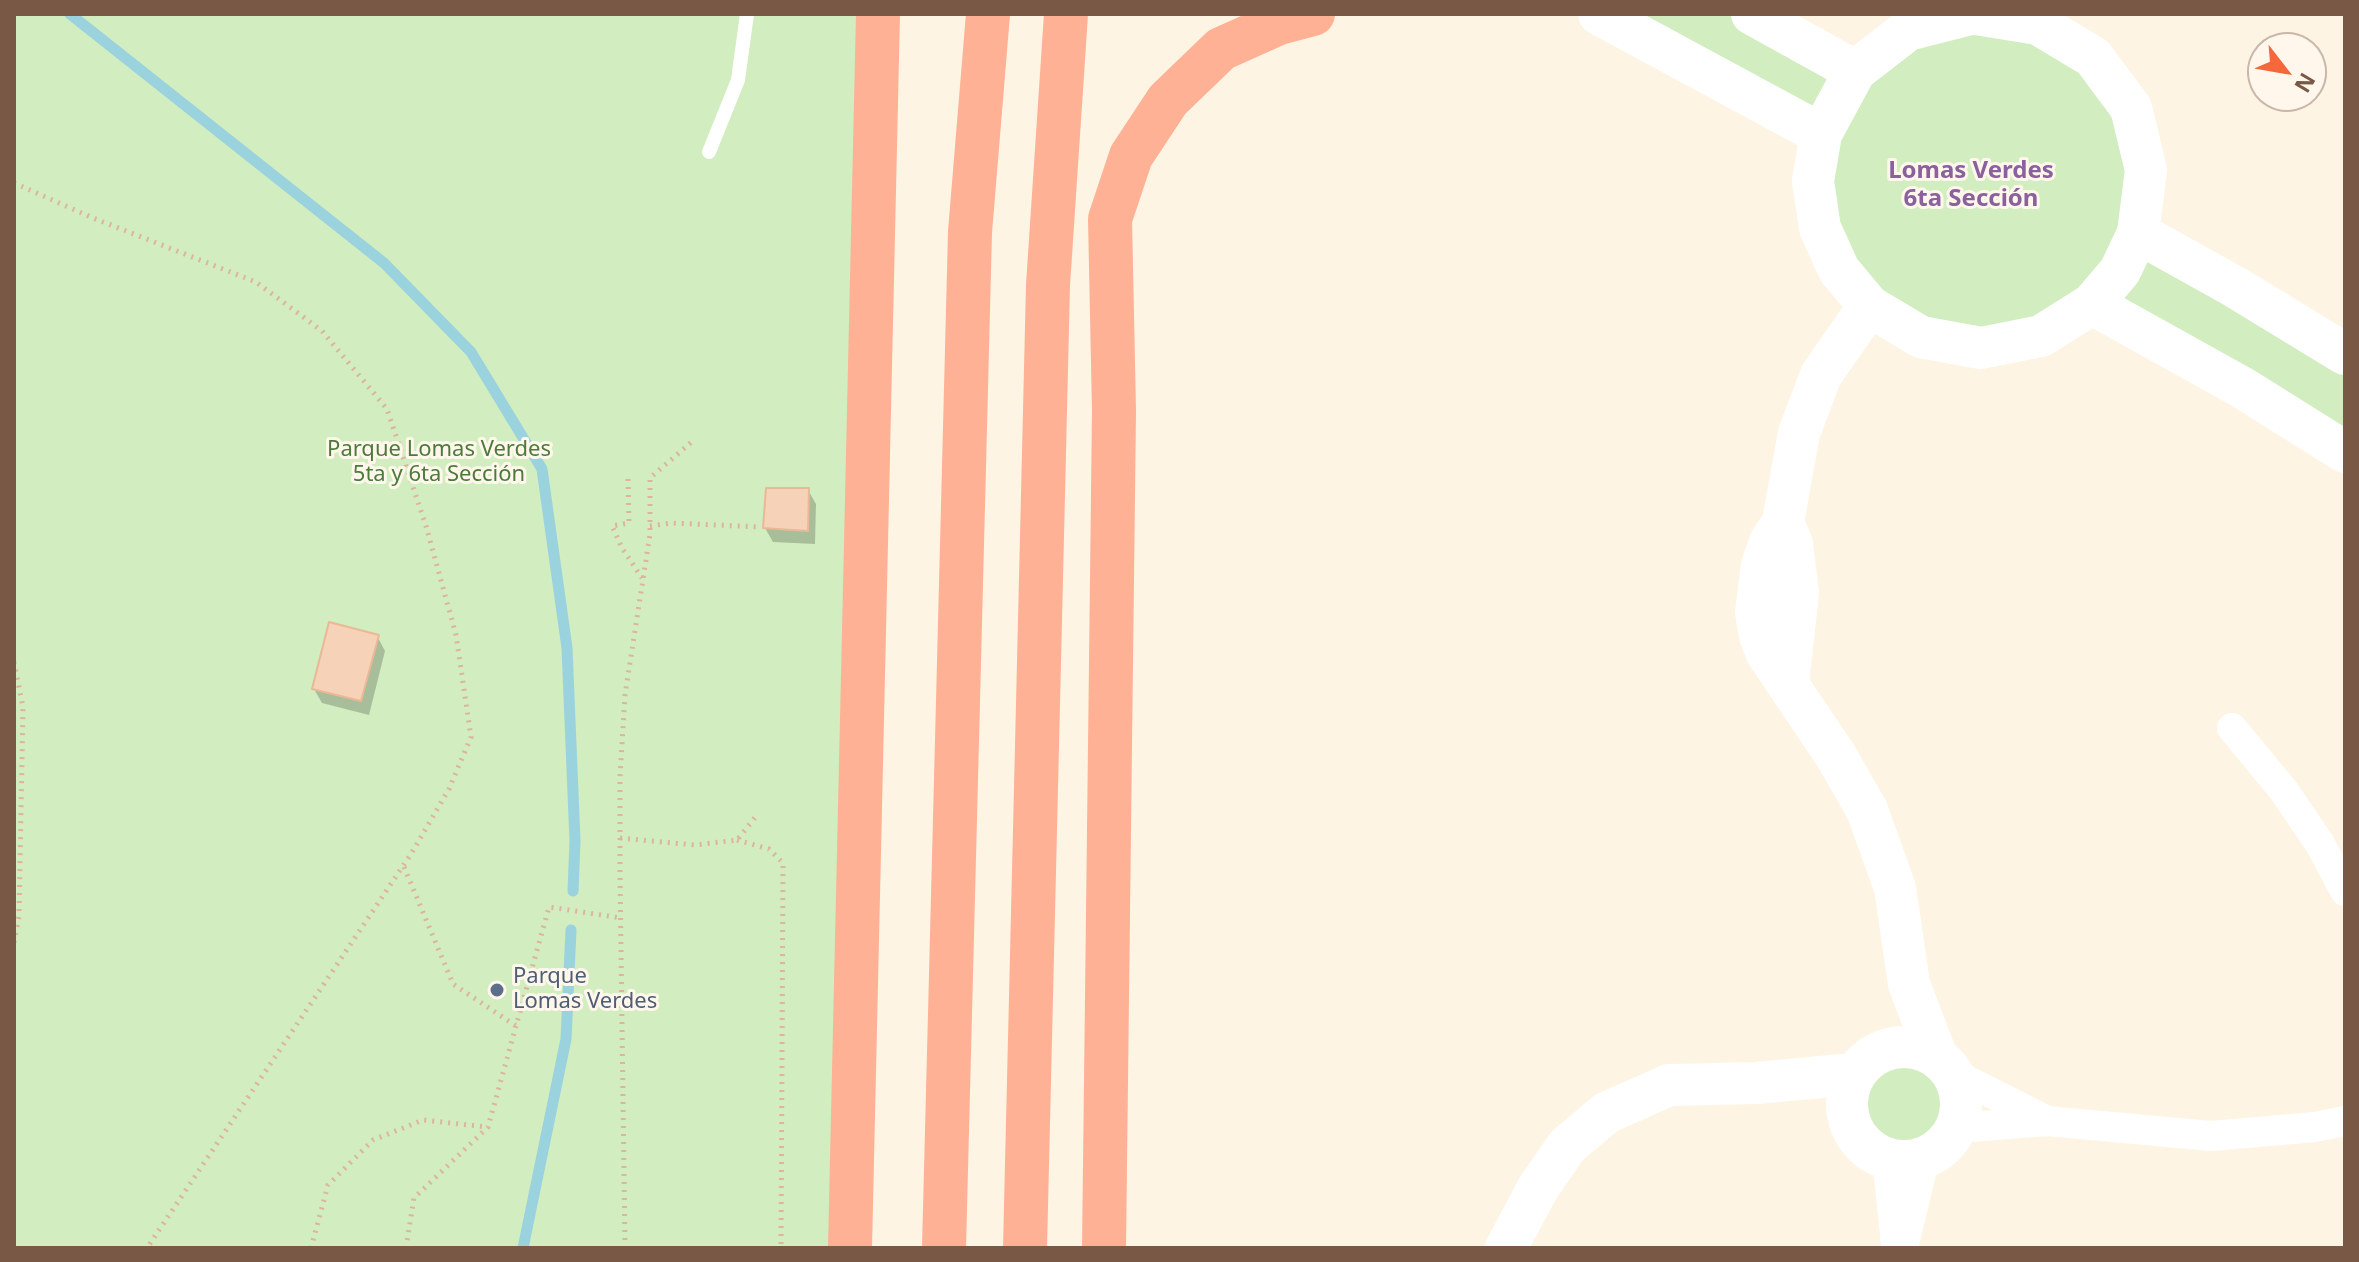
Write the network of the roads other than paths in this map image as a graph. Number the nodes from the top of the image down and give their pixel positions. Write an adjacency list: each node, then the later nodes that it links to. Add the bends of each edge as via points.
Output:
1 (747, 14): 12 (lane, via 738,80)
2 (878, 14): 29 (highway)
3 (988, 14): 30 (highway, via 970,232)
4 (1066, 14): 31 (highway, via 1048,285)
5 (1313, 14): 32 (highway, via 1221,49 1168,100 1131,156 1110,219 1114,411)
6 (1599, 14): 11 (main road)
7 (1752, 14): 10 (main road)
8 (1974, 14): 9 (main road); 10 (main road, via 1908,30)
9 (2040, 19): 13 (main road, via 2093,57 2131,108 2146,170)
10 (1855, 71): 11 (main road)
11 (1821, 134): 15 (main road, via 1813,181 1820,228 1839,270)
12 (709, 152)
13 (2138, 233): 14 (main road, via 2120,271); 16 (main road)
14 (2092, 304): 15 (main road, via 2041,336 1981,348 1921,337); 17 (main road, via 2230,380)
15 (1869, 306): 20 (main road, via 1821,375 1799,433 1783,522 1792,544 1798,593 1788,683 1867,810 1895,888)
16 (2345, 354)
17 (2345, 452)
18 (2232, 728): 19 (street, via 2284,791)
19 (2345, 891)
20 (1909, 984): 21 (main road); 22 (main road)
21 (1869, 1061): 22 (main road, via 1913,1045); 23 (main road); 24 (main road, via 1846,1097)
22 (1945, 1064): 25 (street); 27 (main road, via 1963,1101)
23 (1756, 1083): 24 (main road); 33 (main road, via 1669,1085 1606,1113 1567,1146)
24 (1848, 1119): 28 (main road, via 1868,1149)
25 (2047, 1121): 26 (street, via 2211,1136); 27 (street)
26 (2345, 1121)
27 (1957, 1128): 28 (main road, via 1946,1143)
28 (1906, 1158): 34 (street); 35 (street)
29 (850, 1248)
30 (944, 1248)
31 (1025, 1248)
32 (1104, 1248)
33 (1506, 1248)
34 (1896, 1248)
35 (1903, 1248)

